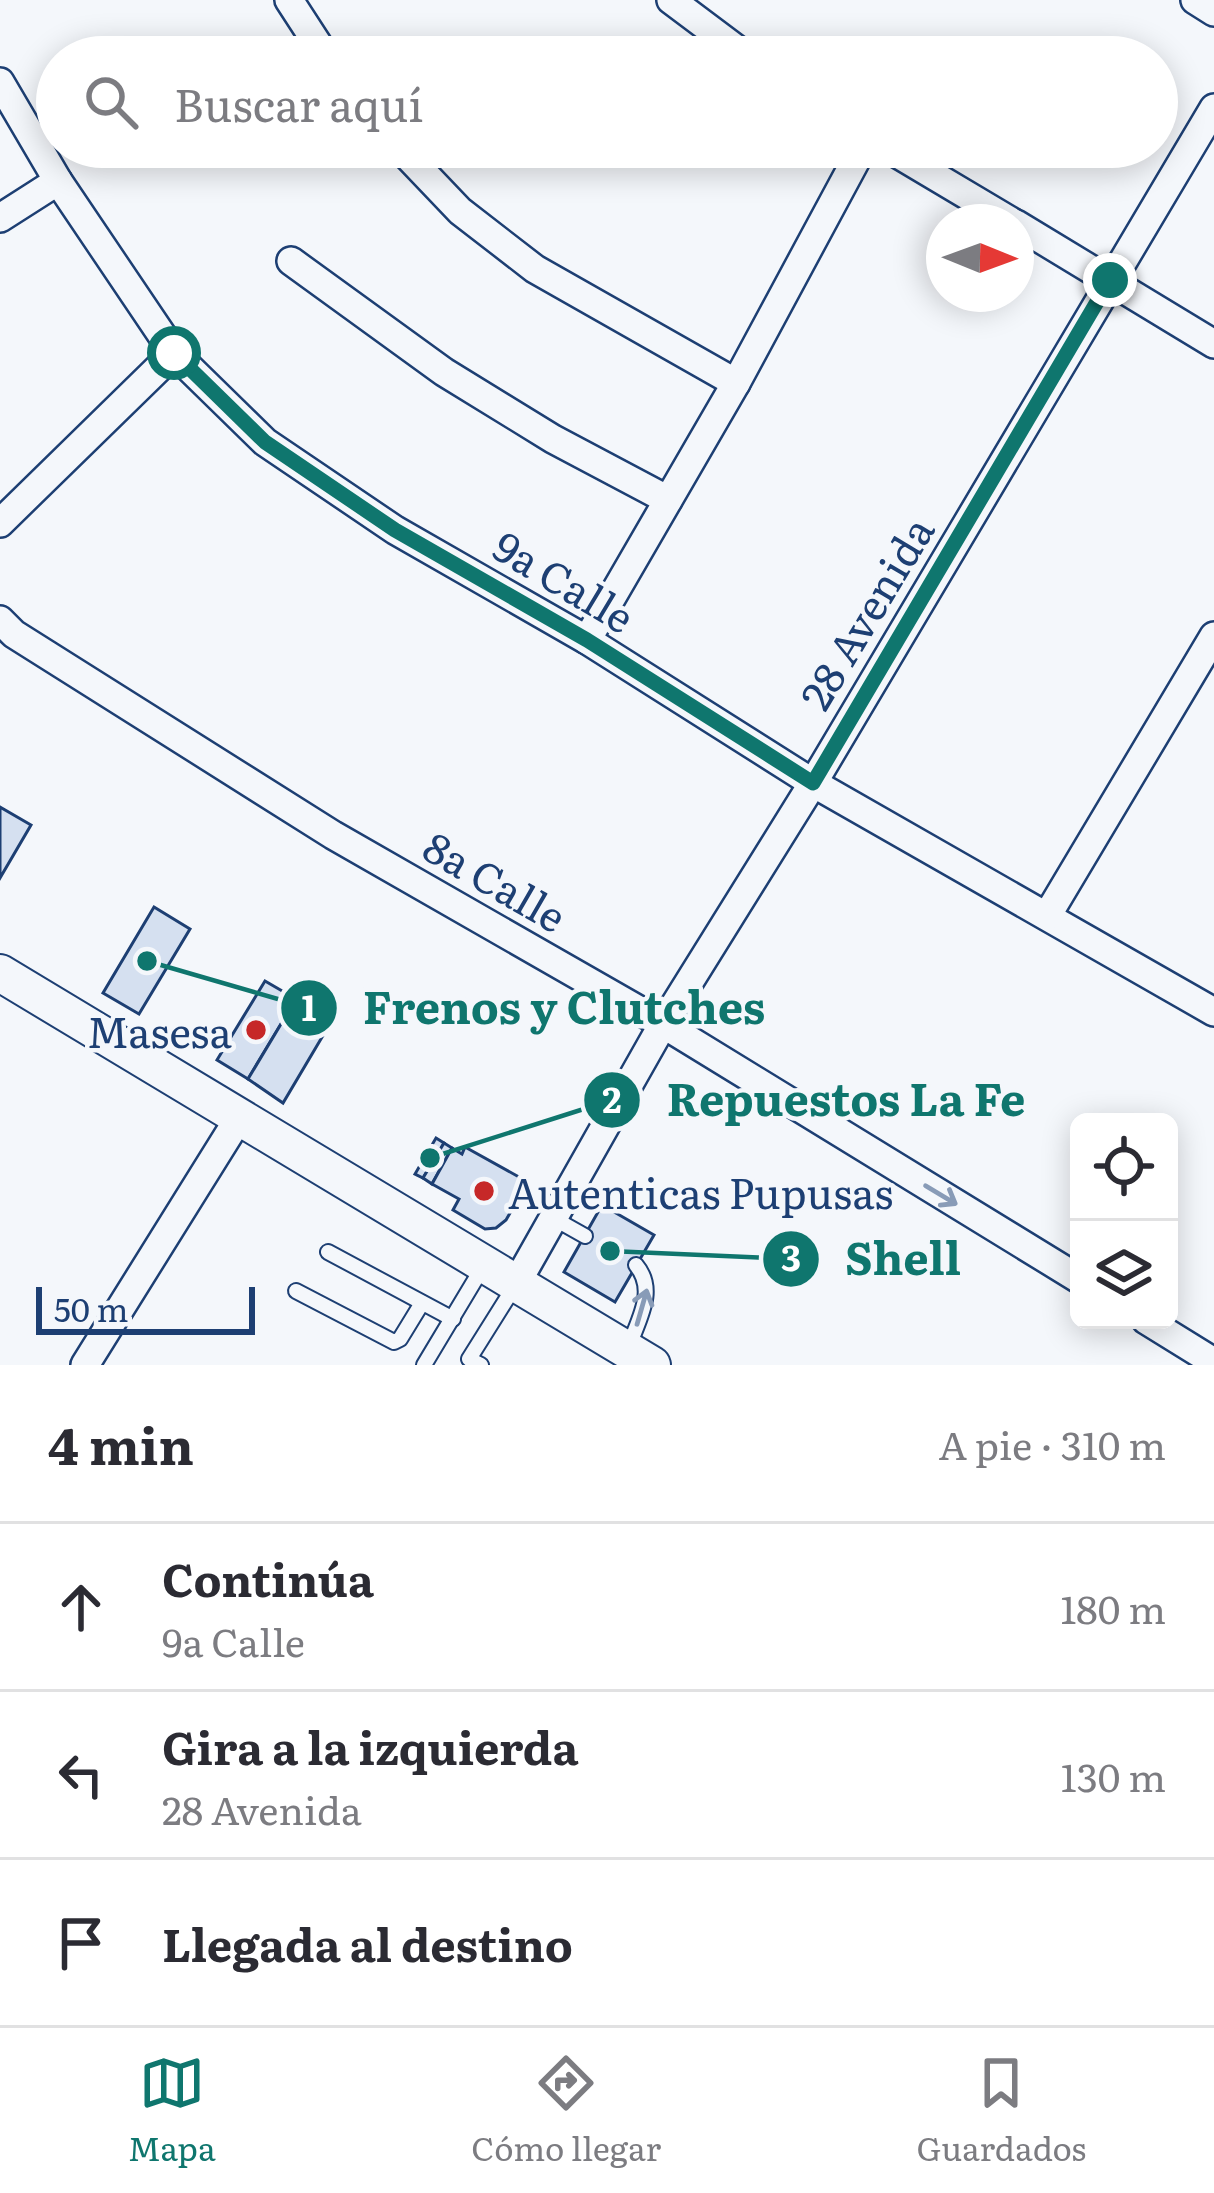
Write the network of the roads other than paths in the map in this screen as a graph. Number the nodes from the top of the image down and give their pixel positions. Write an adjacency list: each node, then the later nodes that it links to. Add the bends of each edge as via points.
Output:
1 (289, 0): 5 (street)
2 (671, 0): 6 (street)
3 (1195, 0): 4 (street)
4 (1214, 12)
5 (312, 36)
6 (719, 36)
7 (0, 82): 9 (street, 9a Calle)
8 (1214, 108): 14 (street, 28 Avenida)
9 (36, 144)
10 (50, 168): 16 (street, 9a Calle)
11 (419, 168): 24 (street, via 535,269)
12 (852, 168): 24 (street)
13 (921, 168): 17 (street)
14 (1178, 168)
15 (1178, 168): 21 (street, 28 Avenida)
16 (58, 182): 18 (street); 23 (street, 9a Calle)
17 (982, 204)
18 (0, 218)
19 (1034, 235): 21 (street)
20 (291, 261): 25 (street, via 443,372)
21 (1110, 280): 22 (street); 30 (street, 28 Avenida)
22 (1214, 344)
23 (174, 353): 26 (street); 29 (street, 9a Calle, via 265,442 395,530)
24 (736, 383): 25 (street)
25 (668, 500): 29 (street)
26 (0, 523)
27 (0, 620): 34 (street, 8a Calle, via 333,835)
28 (1214, 636): 31 (street)
29 (587, 640): 30 (street, 9a Calle)
30 (813, 783): 31 (street, 9a Calle); 34 (street, 28 Avenida)
31 (1047, 916): 33 (street, 9a Calle)
32 (0, 973): 35 (main road)
33 (1214, 1012)
34 (663, 1024): 36 (street, 28 Avenida); 41 (street, 8a Calle, one-way to 41)
35 (239, 1118): 39 (main road); 50 (street)
36 (553, 1218): 37 (lane); 42 (street, 28 Avenida)
37 (585, 1236)
38 (328, 1252): 44 (lane)
39 (484, 1265): 42 (main road); 45 (lane)
40 (636, 1265): 47 (lane, one-way to 40, via 647,1292)
41 (1070, 1273)
42 (516, 1284): 47 (main road); 49 (lane)
43 (296, 1291): 44 (lane, via 394,1342)
44 (422, 1303): 45 (lane)
45 (453, 1319): 51 (lane)
46 (1161, 1329): 48 (street)
47 (640, 1358)
48 (1214, 1362)
49 (472, 1363)
50 (85, 1365)
51 (424, 1365)

